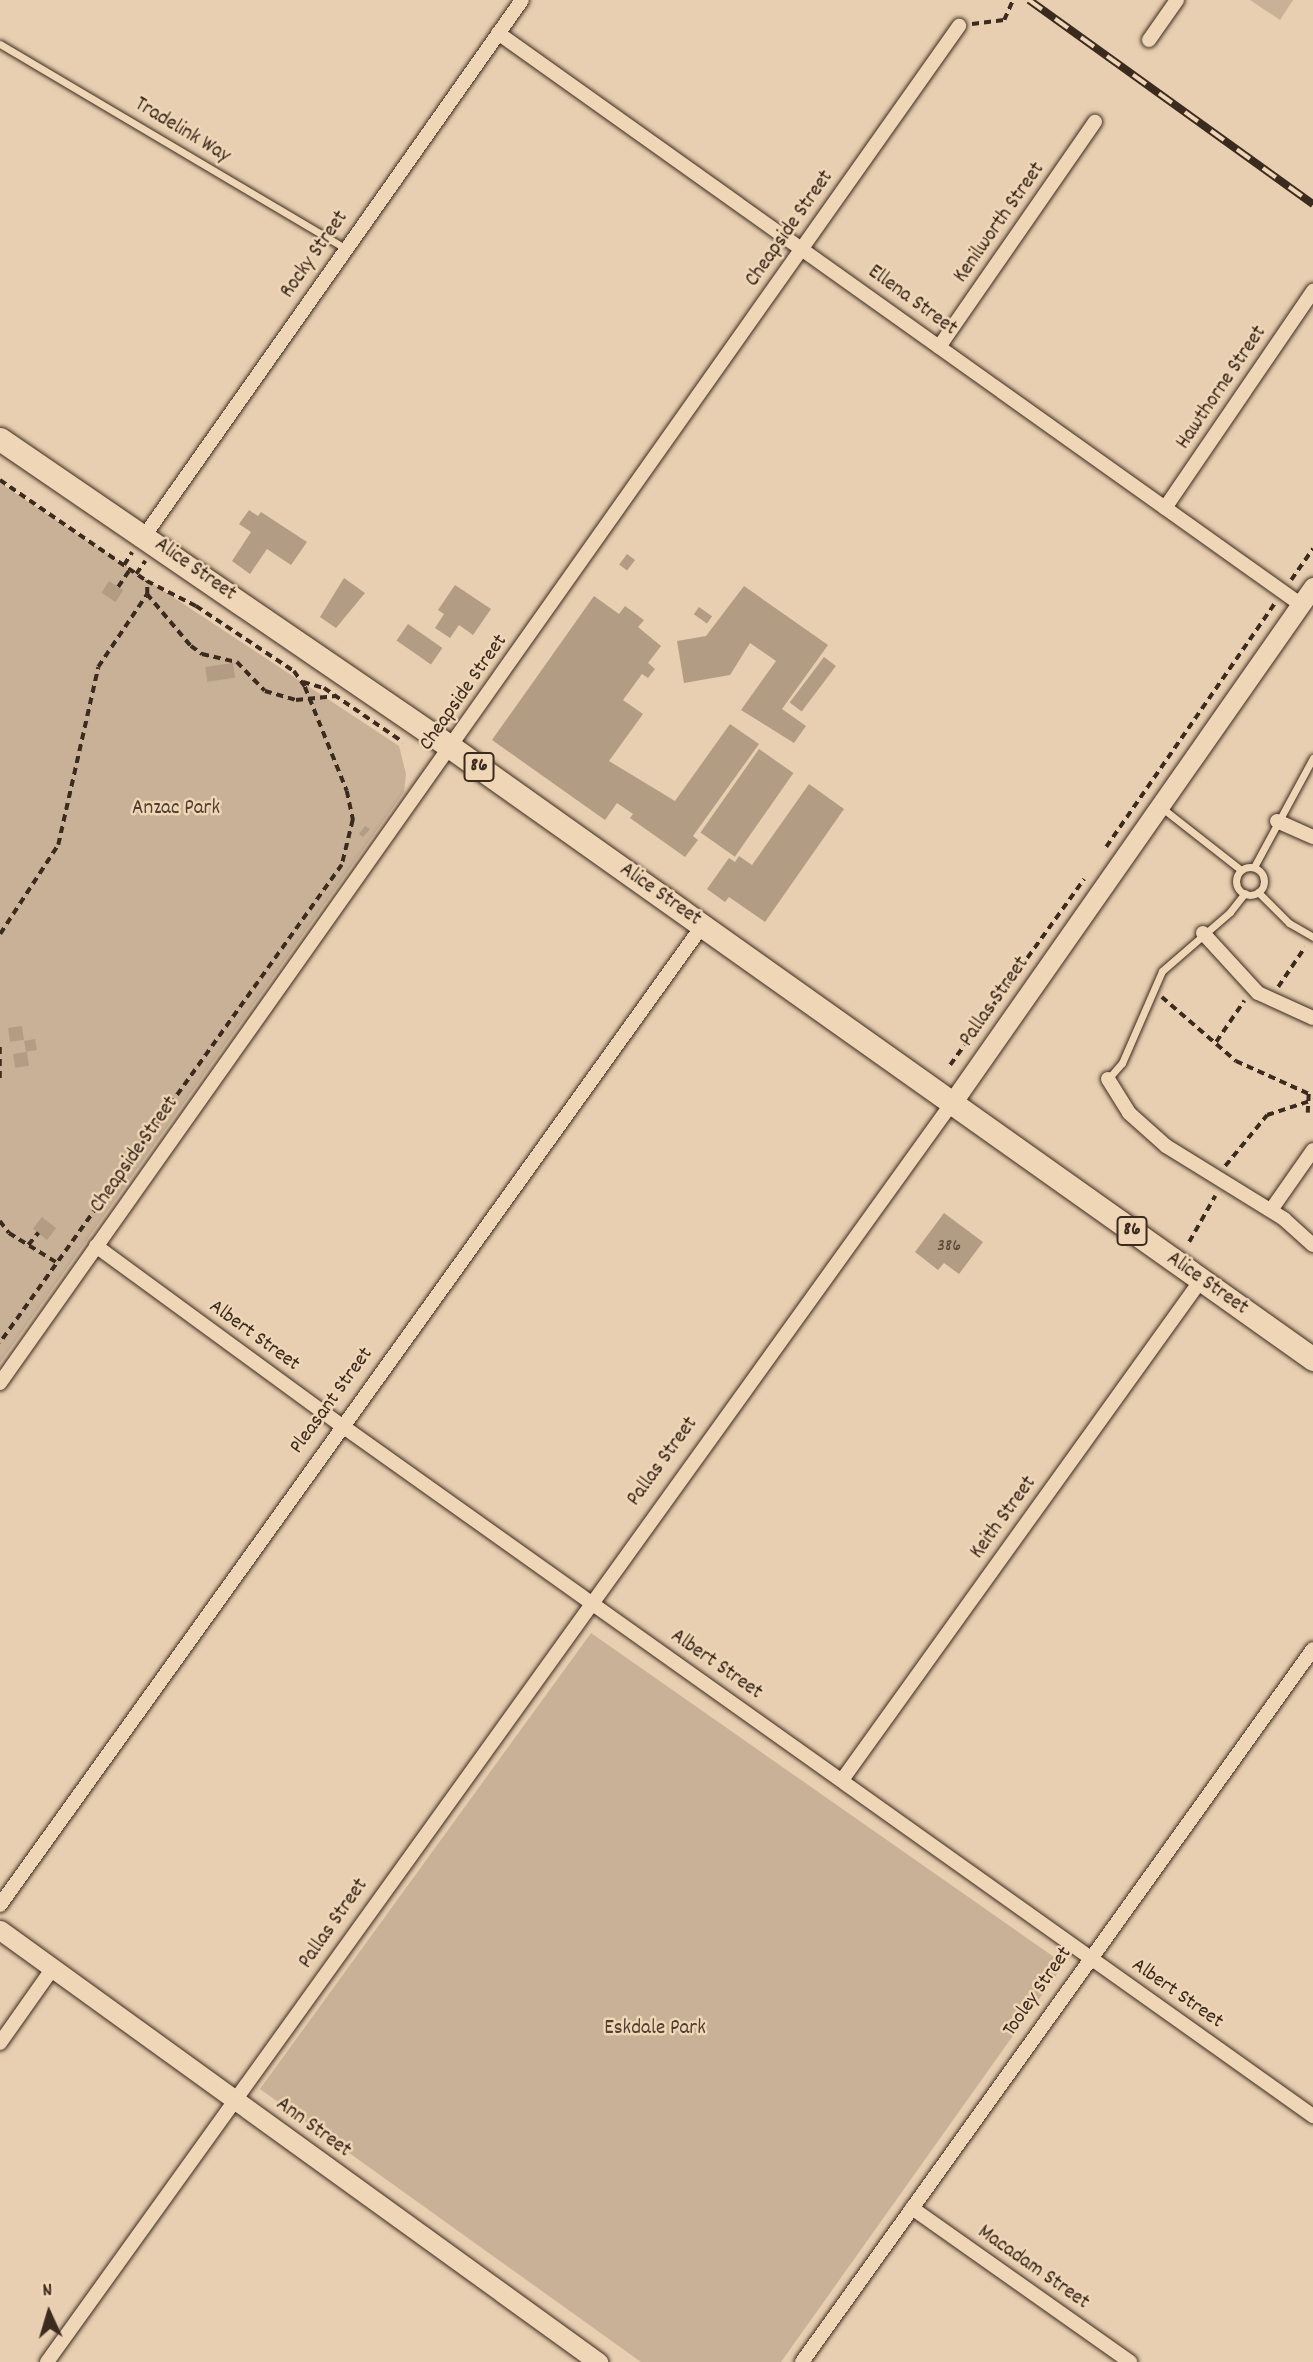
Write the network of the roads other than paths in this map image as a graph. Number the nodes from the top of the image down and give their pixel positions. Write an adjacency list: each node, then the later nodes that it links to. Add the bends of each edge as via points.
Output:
1 (522, 0): 4 (street, Rocky Street)
2 (1177, 0): 5 (street)
3 (959, 26): 9 (street, Cheapside Street)
4 (498, 33): 8 (street, Rocky Street); 9 (street, Ellena Street)
5 (1149, 40)
6 (0, 44): 8 (lane, Tradelink Way)
7 (1095, 122): 11 (street, Kenilworth Street)
8 (345, 247): 14 (street, Rocky Street)
9 (802, 248): 11 (street, Ellena Street); 17 (street, Cheapside Street)
10 (1313, 291): 13 (street, Hawthorne Street)
11 (939, 347): 13 (street, Ellena Street)
12 (0, 439): 14 (main road, Alice Street / 86)
13 (1165, 508): 16 (street, Ellena Street)
14 (139, 543): 17 (main road, Alice Street / 86)
15 (1313, 587): 16 (street, Pallas Street)
16 (1300, 604): 19 (street, Pallas Street)
17 (452, 748): 26 (main road, Alice Street / 86); 35 (street, Cheapside Street)
18 (1313, 758): 20 (lane)
19 (1160, 807): 23 (lane); 31 (street, Pallas Street)
20 (1277, 821): 21 (street); 22 (lane)
21 (1313, 837)
22 (1254, 867): 23 (lane); 24 (lane, via 1264,876)
23 (1241, 870): 25 (lane, via 1237,882)
24 (1258, 892): 25 (lane); 28 (lane, via 1289,923)
25 (1245, 893): 27 (lane)
26 (702, 925): 31 (main road, Alice Street / 86); 39 (street, Pleasant Street)
27 (1203, 933): 29 (street, via 1263,996); 30 (lane, via 1176,955 1153,988 1122,1063)
28 (1313, 937)
29 (1313, 1018)
30 (1108, 1079): 33 (street, via 1138,1121 1166,1146)
31 (952, 1103): 36 (main road, Alice Street / 86); 40 (street, Pallas Street)
32 (1313, 1150): 33 (street)
33 (1271, 1210): 34 (street)
34 (1313, 1245)
35 (96, 1246): 38 (street, Cheapside Street); 39 (street, Albert Street)
36 (1201, 1280): 37 (main road, Alice Street / 86); 42 (street, Keith Street)
37 (1313, 1359)
38 (0, 1383)
39 (341, 1425): 40 (street, Albert Street); 43 (street, Pleasant Street)
40 (590, 1602): 42 (street, Albert Street); 48 (street, Pallas Street)
41 (1313, 1649): 45 (street, Tooley Street)
42 (842, 1780): 45 (street, Albert Street)
43 (0, 1905)
44 (0, 1930): 46 (street, Ann Street)
45 (1088, 1957): 49 (street, Albert Street); 50 (street, Tooley Street)
46 (53, 1968): 47 (street); 48 (street, Ann Street)
47 (0, 2043)
48 (236, 2100): 51 (street, Pallas Street); 52 (street, Ann Street)
49 (1313, 2116)
50 (912, 2208): 53 (street, Tooley Street); 54 (street, Macadam Street)
51 (47, 2362)
52 (598, 2362)
53 (802, 2362)
54 (1130, 2362)

